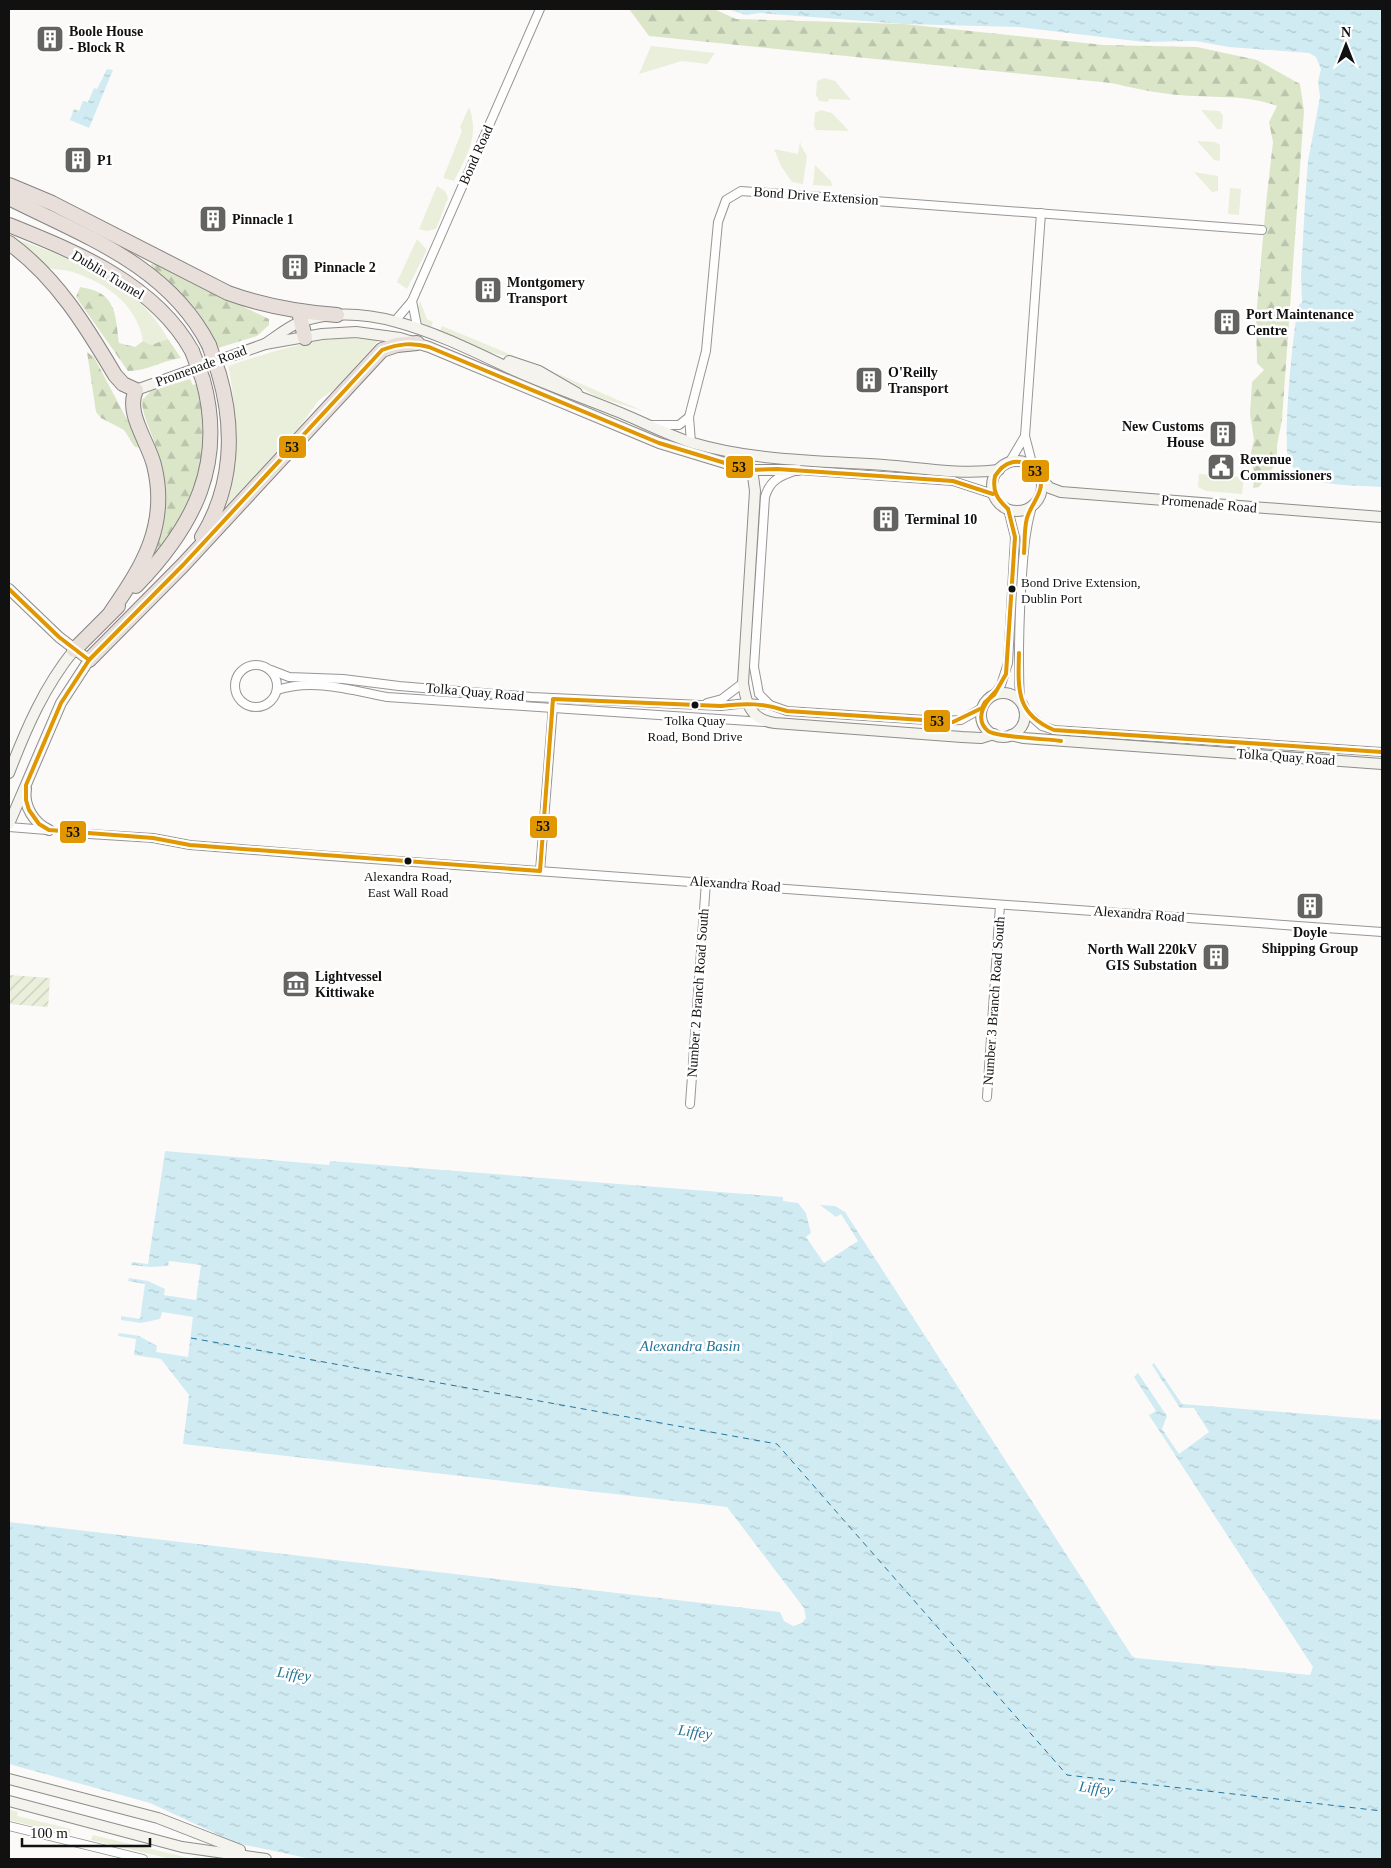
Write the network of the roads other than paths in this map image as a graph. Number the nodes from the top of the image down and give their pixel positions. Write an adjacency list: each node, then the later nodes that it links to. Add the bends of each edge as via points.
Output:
1 (540, 9): 8 (street, Bond Road)
2 (9, 185): 10 (highway, via 52,203 228,293)
3 (9, 198): 31 (highway, Dublin Tunnel, bridge, via 135,262 181,302 198,323 209,345 229,415 227,473 219,503)
4 (1041, 213): 6 (street, Bond Drive Extension); 17 (street, Bond Drive Extension, via 756,191 735,194 726,200 718,222 706,352); 19 (street)
5 (9, 225): 33 (highway, Dublin Tunnel, bridge, via 81,256 129,284 157,306 184,338 203,380 210,442 206,476 196,505 168,550)
6 (1262, 230)
7 (9, 243): 16 (highway, via 65,296 115,375 123,384)
8 (412, 301): 11 (street, Bond Road); 12 (street)
9 (337, 315): 10 (highway); 11 (street)
10 (300, 317): 13 (highway); 15 (street, Promenade Road)
11 (395, 321): 12 (street)
12 (417, 326): 18 (street, via 563,392)
13 (305, 338): 14 (street, Promenade Road, via 356,332); 15 (street, Promenade Road)
14 (417, 343): 23 (street, Promenade Road, via 658,443); 31 (highway, via 382,350)
15 (266, 344): 16 (street, Promenade Road)
16 (136, 390): 33 (highway, via 132,398 134,412 154,465 158,509 146,559)
17 (689, 417): 18 (street, via 680,426); 20 (street, Bond Drive Extension)
18 (651, 426): 20 (street)
19 (1025, 436): 21 (street); 22 (street)
20 (691, 442): 25 (street, via 724,451 768,457 979,472)
21 (1009, 463): 22 (street, via 1023,462); 25 (street)
22 (1033, 467): 26 (street)
23 (748, 470): 24 (street, Promenade Road); 37 (street, via 753,476 755,491)
24 (798, 470): 27 (street, via 953,481); 44 (street, via 774,480 765,497 754,667 759,694)
25 (999, 470): 27 (street, via 993,484)
26 (1041, 479): 28 (street, via 1041,493); 30 (street, Promenade Road, via 1050,488 1061,492)
27 (994, 494): 29 (street)
28 (1032, 506): 29 (street, via 1018,511); 45 (street, via 1022,571 1019,655)
29 (1008, 509): 39 (street, via 1015,537 1009,655 1006,674)
30 (1382, 518)
31 (183, 565): 35 (highway)
32 (9, 589): 34 (street)
33 (111, 612): 34 (highway)
34 (74, 650): 35 (street); 54 (street, via 47,688)
35 (89, 660): 55 (street, via 61,703)
36 (270, 670): 38 (street, via 276,678); 38 (street, via 260,665 246,668 237,678 236,693 245,704 259,707 273,700); 40 (street, Tolka Quay Road, via 289,677)
37 (743, 683): 42 (street); 43 (street, via 722,699)
38 (277, 690): 47 (street, Tolka Quay Road, via 308,684 387,697)
39 (994, 694): 45 (street, via 1011,694); 46 (street)
40 (554, 699): 41 (street, Tolka Quay Road); 47 (street)
41 (680, 703): 43 (street, Tolka Quay Road); 48 (street)
42 (746, 703): 43 (street, Tolka Quay Road); 44 (street, Tolka Quay Road); 49 (street)
43 (703, 704)
44 (770, 705): 46 (street, Tolka Quay Road, via 787,711 953,722)
45 (1022, 706): 51 (street, via 1023,723); 52 (street, Tolka Quay Road, via 1042,726 1054,730)
46 (982, 708): 50 (street, via 984,726)
47 (553, 709): 48 (street, Tolka Quay Road); 59 (street)
48 (680, 716): 49 (street, Tolka Quay Road)
49 (764, 722): 50 (street, Tolka Quay Road, via 981,738)
50 (994, 734): 51 (street)
51 (1011, 735): 53 (street, Tolka Quay Road)
52 (1382, 752)
53 (1382, 764)
54 (9, 773)
55 (26, 786): 56 (street); 57 (street, via 29,810 39,824)
56 (9, 826): 57 (street)
57 (49, 830)
58 (89, 834): 59 (street, Alexandra Road, via 152,838 198,846)
59 (540, 871): 60 (street, Alexandra Road)
60 (706, 882): 61 (street, Alexandra Road); 64 (street, Number 2 Branch Road South)
61 (1000, 905): 62 (street, Alexandra Road); 63 (street, Number 3 Branch Road South)
62 (1382, 932)
63 (987, 1097)
64 (690, 1104)
65 (9, 1780): 68 (street, via 158,1818)
66 (9, 1801): 68 (street, via 182,1846)
67 (9, 1826): 69 (street)
68 (262, 1858)
69 (143, 1859)

